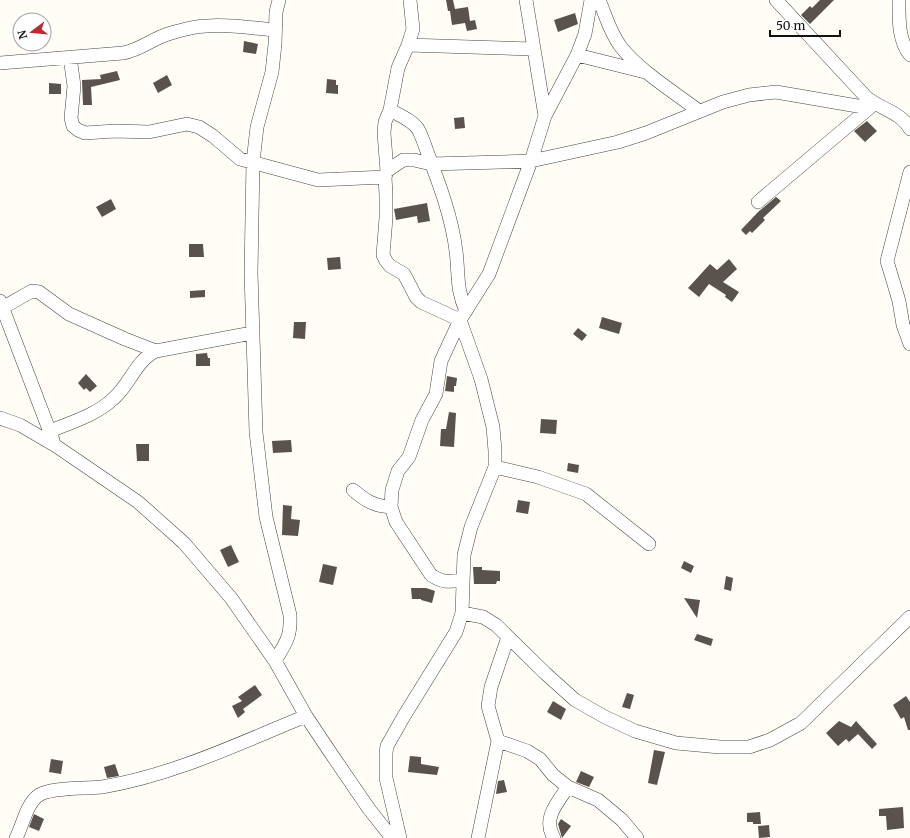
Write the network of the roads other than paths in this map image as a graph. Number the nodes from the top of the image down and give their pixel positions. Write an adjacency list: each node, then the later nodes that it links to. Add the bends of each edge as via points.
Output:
1 (279, 0): 8 (street)
2 (410, 0): 9 (street, via 413,29)
3 (526, 0): 10 (street)
4 (591, 0): 11 (street, via 585,34)
5 (599, 0): 15 (street, via 621,46)
6 (899, 0): 12 (street, via 900,29)
7 (780, 1): 16 (street)
8 (274, 30): 13 (street, via 207,26 166,35 130,52); 22 (street, via 272,72 257,127)
9 (408, 45): 10 (street); 17 (street, via 398,68)
10 (534, 49): 19 (street)
11 (577, 55): 15 (street); 19 (street)
12 (910, 55)
13 (70, 57): 14 (street); 22 (street, via 74,86 71,118 73,126 78,130 149,132 187,124 199,127 213,136 240,159)
14 (0, 63)
15 (650, 74): 18 (street)
16 (872, 106): 18 (street, via 776,92 749,95); 20 (street, via 900,117); 26 (street)
17 (390, 110): 23 (street, via 418,129); 25 (street, via 384,133)
18 (699, 111): 21 (street, via 618,142)
19 (545, 116): 21 (street)
20 (910, 129)
21 (531, 161): 23 (street); 30 (street, via 489,274)
22 (253, 162): 25 (street, via 318,180); 31 (street)
23 (431, 164): 25 (street, via 403,160); 30 (street, via 441,188 456,251)
24 (910, 172): 27 (street, via 887,261)
25 (386, 174): 30 (street, via 383,255 386,261 404,274 421,302)
26 (758, 202)
27 (899, 301): 29 (street); 32 (street, via 903,325)
28 (1, 304): 33 (street, via 32,291 39,292 68,314); 35 (street)
29 (910, 312)
30 (463, 315): 37 (street, via 492,427); 39 (street, via 441,361 436,394 422,420 409,457 398,471 392,490)
31 (252, 333): 33 (street); 45 (street, via 256,432 266,517 290,615 291,630 287,642)
32 (910, 344)
33 (156, 351): 35 (street, via 147,355 115,398 102,409)
34 (0, 418): 36 (street, via 20,425)
35 (50, 431): 36 (street)
36 (56, 446): 45 (street, via 138,502 184,544 231,598)
37 (495, 467): 40 (street, via 538,477 586,494); 41 (street, via 471,527 464,555)
38 (353, 490): 39 (street, via 367,501)
39 (391, 508): 41 (street, via 396,522 431,575 448,582)
40 (649, 544)
41 (462, 580): 42 (street)
42 (462, 613): 44 (street, via 483,617); 51 (street, via 456,632 387,746 386,778)
43 (910, 617): 44 (street, via 801,723 770,740 749,747 676,743 617,723 576,700)
44 (508, 637): 47 (street, via 491,688 488,706)
45 (274, 661): 46 (street)
46 (306, 716): 49 (street, via 182,767 101,787 48,792 32,803); 50 (street)
47 (498, 741): 48 (street, via 527,751 540,759 553,776); 52 (street)
48 (568, 788): 53 (street, via 553,809 549,821); 54 (street, via 598,800 622,820)
49 (16, 838)
50 (392, 838)
51 (400, 838)
52 (478, 838)
53 (554, 838)
54 (637, 838)

